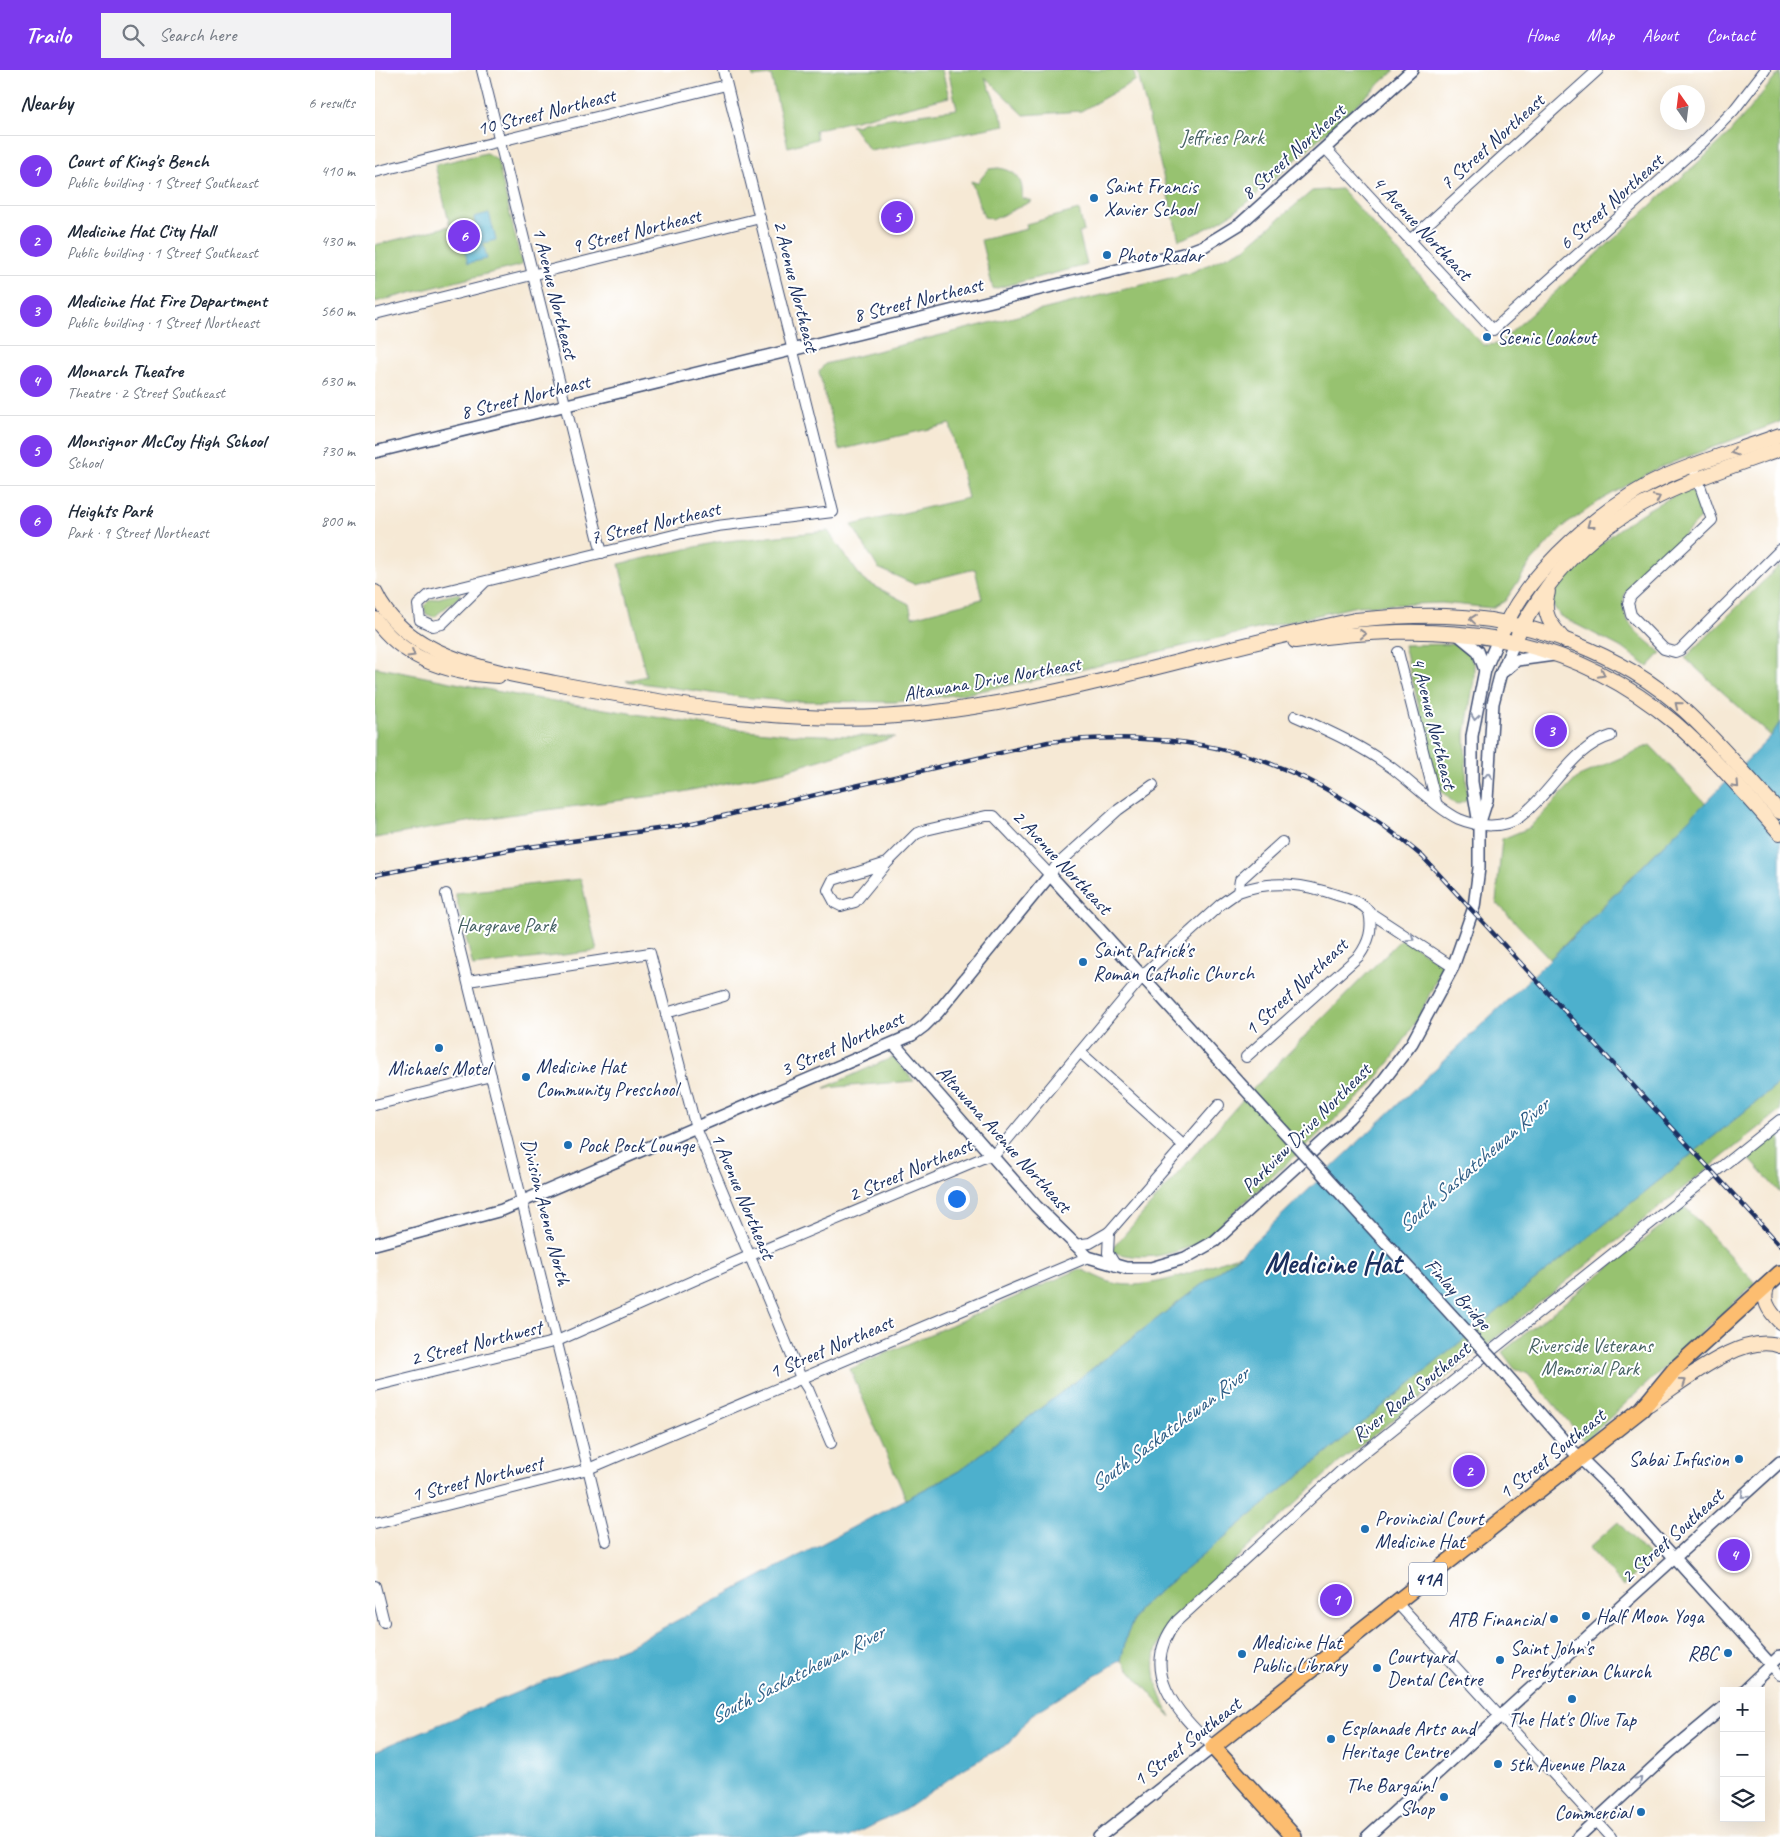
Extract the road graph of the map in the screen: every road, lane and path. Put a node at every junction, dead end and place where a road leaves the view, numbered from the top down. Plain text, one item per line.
1 (482, 70) edge
2 (723, 70) edge
3 (1412, 70) edge
4 (1598, 70) edge
5 (1765, 70) edge
6 (726, 85) junction
7 (500, 141) junction
8 (1325, 149) junction
9 (375, 172) edge
10 (759, 218) junction
11 (1410, 240) junction
12 (533, 274) junction
13 (375, 314) edge
14 (1493, 330) joint
15 (793, 350) junction
16 (566, 407) junction
17 (1780, 435) edge
18 (1780, 449) edge
19 (375, 452) edge
20 (1695, 472) junction
21 (833, 512) joint
22 (1780, 550) edge
23 (602, 553) junction
24 (486, 581) junction
25 (1551, 581) junction
26 (375, 592) edge
27 (380, 618) edge
28 (1506, 623) junction
29 (1521, 626) junction
30 (1454, 632) junction
31 (1499, 637) junction
32 (1515, 641) junction
33 (1565, 642) junction
34 (1230, 650) junction
35 (1398, 652) dead end
36 (1558, 654) junction
37 (1485, 670) junction
38 (1500, 676) junction
39 (1295, 716) dead end
40 (1611, 736) dead end
41 (1708, 744) junction
42 (1153, 785) dead end
43 (1436, 802) junction
44 (1780, 812) edge
45 (1479, 824) junction
46 (1780, 832) edge
47 (1282, 842) dead end
48 (887, 863) junction
49 (1050, 875) junction
50 (1238, 892) junction
51 (446, 894) dead end
52 (1369, 912) junction
53 (1453, 967) junction
54 (1142, 977) junction
55 (468, 981) junction
56 (724, 996) dead end
57 (666, 1013) junction
58 (894, 1044) junction
59 (1080, 1052) junction
60 (1246, 1057) dead end
61 (491, 1076) junction
62 (1244, 1088) joint
63 (375, 1105) edge
64 (1219, 1105) dead end
65 (1780, 1120) edge
66 (696, 1128) junction
67 (1183, 1145) junction
68 (991, 1155) junction
69 (522, 1202) junction
70 (1109, 1232) junction
71 (375, 1244) edge
72 (1075, 1245) junction
73 (749, 1256) junction
74 (1088, 1257) junction
75 (1116, 1266) junction
76 (1775, 1278) edge
77 (1780, 1322) edge
78 (557, 1341) junction
79 (1780, 1346) edge
80 (801, 1378) junction
81 (375, 1386) edge
82 (1642, 1409) junction
83 (831, 1443) dead end
84 (1582, 1458) junction
85 (1780, 1462) edge
86 (588, 1469) junction
87 (375, 1523) edge
88 (606, 1541) dead end
89 (1675, 1558) junction
90 (375, 1586) edge
91 (1397, 1603) junction
92 (384, 1622) dead end
93 (1780, 1656) edge
94 (1771, 1664) junction
95 (1780, 1675) edge
96 (1747, 1687) edge
97 (1720, 1711) edge
98 (1499, 1715) junction
99 (1213, 1747) junction
100 (1596, 1820) junction
101 (1099, 1837) edge
102 (1295, 1837) edge
103 (1367, 1837) edge
104 (1578, 1837) edge
105 (1611, 1837) edge

1 - 7 street, 1 Avenue Northeast
2 - 6 street, 2 Avenue Northeast
3 - 8 street, 8 Street Northeast
4 - 11 street, 7 Street Northeast
5 - 14 street, 6 Street Northeast
6 - 7 street, 10 Street Northeast
6 - 10 street, 2 Avenue Northeast
7 - 9 street, 10 Street Northeast
7 - 12 street, 1 Avenue Northeast
8 - 11 street, 4 Avenue Northeast
8 - 15 street, 8 Street Northeast
10 - 12 street, 9 Street Northeast
10 - 15 street, 2 Avenue Northeast
11 - 14 street, 4 Avenue Northeast
12 - 13 street, 9 Street Northeast
12 - 16 street, 1 Avenue Northeast
15 - 16 street, 8 Street Northeast
15 - 21 street, 2 Avenue Northeast
16 - 19 street, 8 Street Northeast
16 - 23 street, 1 Avenue Northeast
17 -> 20 main road, Parkview Drive Northeast
18 - 20 main road, Parkview Drive Northeast
20 - 22 street
25 -> 20 main road, Parkview Drive Northeast
20 -> 28 main road, Parkview Drive Northeast
21 - 23 street, 7 Street Northeast
23 - 24 street, 7 Street Northeast
24 - 24 street, 7 Street Northeast
25 - 29 main road, Parkview Drive Northeast
25 - 33 main road
26 - 27 main road
27 - 34 main road, Altawana Drive Northeast
28 - 29 main road, Altawana Drive Northeast
28 - 31 main road, Parkview Drive Northeast
28 -> 34 main road, Altawana Drive Northeast
29 - 32 main road, Parkview Drive Northeast
29 - 33 main road, Altawana Drive Northeast
30 - 31 main road, Altawana Drive Northeast
34 -> 30 main road, Altawana Drive Northeast
30 - 37 street
31 - 32 main road, Altawana Drive Northeast
31 - 37 street, Parkview Drive Northeast
32 - 36 main road, Altawana Drive Northeast
32 - 38 street, Parkview Drive Northeast
41 -> 33 main road, Altawana Drive Northeast
35 - 43 street, 4 Avenue Northeast
36 - 38 street
36 -> 41 main road, Altawana Drive Northeast
37 -> 45 street, Parkview Drive Northeast
45 -> 38 street, Parkview Drive Northeast
39 - 43 street, 4 Avenue Northeast
40 - 45 street
41 - 44 main road, Altawana Drive Northeast
41 -> 46 main road, Altawana Drive Northeast
42 - 49 street, 3 Street Northeast
43 - 45 street, 4 Avenue Northeast
45 - 53 street, Parkview Drive Northeast
47 - 50 street, 2 Street Northeast
48 - 48 street
48 - 49 street, 2 Avenue Northeast
49 - 54 street, 2 Avenue Northeast
49 - 58 street, 3 Street Northeast
50 - 52 street
50 - 54 street, 2 Street Northeast
51 - 55 street, Division Avenue North
52 -> 53 street
52 - 60 street, 1 Street Northeast
53 - 75 street, Parkview Drive Northeast
54 - 59 street, 2 Street Northeast
54 - 62 street, 2 Avenue Northeast
55 - 57 street, 1 Avenue Northeast
55 - 61 street, Division Avenue North
56 - 57 street
57 - 66 street, 1 Avenue Northeast
58 - 66 street, 3 Street Northeast
58 - 68 street, Altawana Avenue Northeast
59 - 67 street
59 - 68 street, 2 Street Northeast
61 - 63 street
61 - 69 street, Division Avenue North
62 - 84 street, Finlay Bridge, bridge
64 - 67 street
65 - 99 street, River Road Southeast
66 - 69 street, 3 Street Northeast
66 - 73 street, 1 Avenue Northeast
67 - 70 street
68 - 72 street, Altawana Avenue Northeast
68 - 73 street, 2 Street Northeast
69 - 71 street, 3 Street Northeast
69 - 78 street, Division Avenue North
70 - 72 street
70 - 75 street
72 - 74 street, Altawana Avenue Northeast
73 - 78 street, 2 Street Northeast
73 - 80 street, 1 Avenue Northeast
74 - 75 street, Parkview Drive Northeast
74 - 80 street, 1 Street Northeast
76 - 77 main road
76 - 82 main road, 1 Street Southeast / 41A
78 - 81 street, 2 Street Northwest
78 - 86 street, Division Avenue North
82 -> 79 main road
80 - 83 street, 1 Avenue Northeast
80 - 86 street, 1 Street Northeast
82 - 84 main road, 1 Street Southeast / 41A
84 - 89 street, Finlay Bridge
84 - 91 main road, 1 Street Southeast / 41A
85 -> 89 street, 2 Street Southeast
86 - 87 street, 1 Street Northwest
86 - 88 street, Division Avenue North
89 - 94 street, Finlay Bridge
89 - 98 street, 2 Street Southeast
90 - 92 street
91 - 98 street
91 - 99 main road, 1 Street Southeast / 41A
93 - 94 street
94 - 95 street
94 - 96 street
100 -> 97 street
98 - 100 street
98 - 103 street, 2 Street Southeast
99 - 101 street, 1 Street Southeast
99 - 102 main road
100 - 104 street
100 - 105 street

